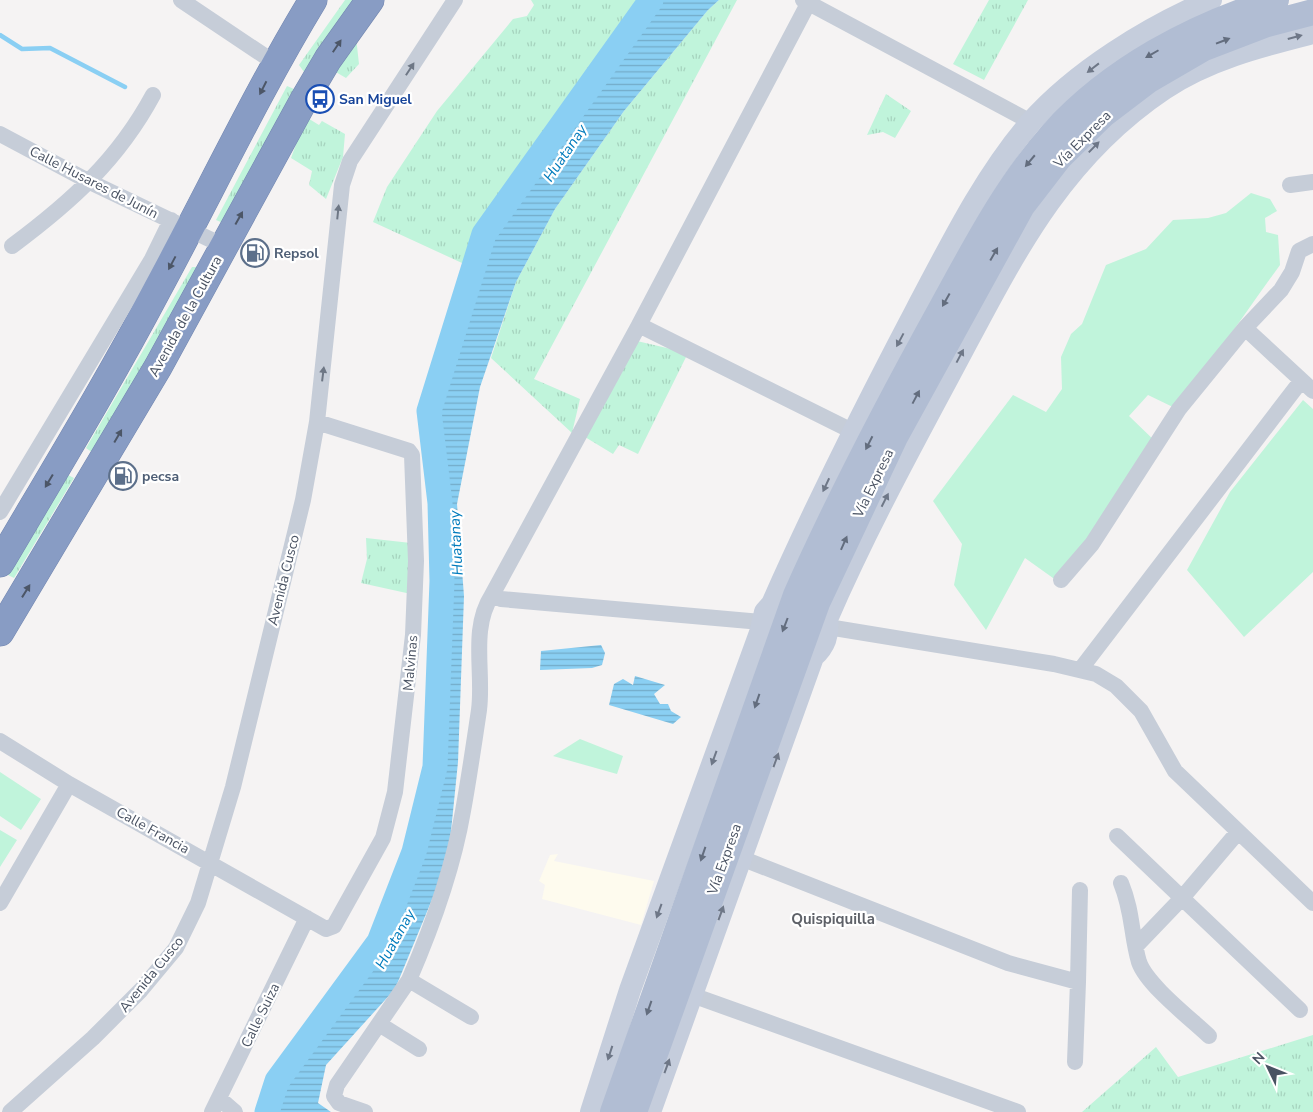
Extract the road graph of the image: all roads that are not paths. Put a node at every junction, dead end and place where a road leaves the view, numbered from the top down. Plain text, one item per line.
1 (181, 0) edge
2 (313, 0) edge
3 (370, 0) edge
4 (455, 0) edge
5 (1211, 0) edge
6 (1276, 0) edge
7 (807, 1) edge
8 (1313, 12) edge
9 (1313, 32) edge
10 (275, 63) junction
11 (315, 82) junction
12 (153, 95) dead end
13 (1031, 122) junction
14 (0, 134) edge
15 (90, 182) junction
16 (1313, 182) edge
17 (1290, 185) dead end
18 (180, 225) junction
19 (1313, 244) edge
20 (12, 246) dead end
21 (224, 246) junction
22 (639, 325) junction
23 (1245, 328) junction
24 (1307, 386) edge
25 (317, 422) junction
26 (852, 431) junction
27 (65, 453) junction
28 (96, 473) junction
29 (0, 512) edge
30 (0, 563) edge
31 (1061, 580) dead end
32 (492, 595) junction
33 (817, 611) junction
34 (764, 619) junction
35 (0, 632) edge
36 (793, 658) junction
37 (1080, 670) junction
38 (0, 741) edge
39 (69, 784) junction
40 (1238, 832) junction
41 (1117, 836) dead end
42 (741, 858) junction
43 (211, 863) junction
44 (1121, 883) dead end
45 (1080, 890) dead end
46 (1182, 898) junction
47 (0, 903) edge
48 (1313, 903) edge
49 (307, 918) junction
50 (1136, 946) junction
51 (409, 980) junction
52 (1078, 982) junction
53 (692, 995) junction
54 (1300, 1010) dead end
55 (472, 1017) dead end
56 (379, 1024) junction
57 (1209, 1036) dead end
58 (419, 1048) dead end
59 (1074, 1062) dead end
60 (216, 1106) edge
61 (985, 1107) edge
62 (10, 1112) edge
63 (235, 1112) edge
64 (365, 1112) edge
65 (591, 1112) edge
66 (613, 1112) edge
67 (634, 1112) edge
68 (650, 1112) edge
69 (1018, 1112) edge

1 - 10 street
2 - 10 highway
11 -> 3 highway, Avenida de la Cultura
25 -> 4 street, Avenida Cusco
5 -> 13 main road
6 -> 33 main road, Vía Expresa
7 - 13 street
7 - 22 street
33 -> 8 main road, Vía Expresa
33 -> 9 main road, Vía Expresa
10 - 11 highway
10 -> 18 highway
21 -> 11 highway, Avenida de la Cultura
12 - 15 street
13 -> 26 main road
14 - 15 street, Calle Husares de Junín
15 - 18 street, Calle Husares de Junín
15 - 20 street
16 - 17 street
18 - 21 street, Calle Husares de Junín
18 -> 27 highway
18 - 29 street
19 - 23 street
28 -> 21 highway, Avenida de la Cultura
22 - 26 street
22 - 32 street
23 - 24 street
23 - 31 street
24 - 37 street
25 - 43 street, Avenida Cusco
25 - 49 street, Malvinas
26 -> 34 main road
27 - 28 highway
27 -> 30 highway
35 -> 28 highway, Avenida de la Cultura
32 - 34 street
32 - 51 street
33 - 34 main road
33 - 36 main road, Vía Expresa
33 - 37 street
34 - 36 main road
34 -> 65 main road
42 -> 36 main road, Vía Expresa
36 -> 66 main road, Vía Expresa
36 - 67 main road, Vía Expresa
37 - 40 street
38 - 39 street, Calle Francia
39 - 43 street, Calle Francia
39 - 47 street
40 - 46 street
40 - 48 street
41 - 46 street
42 - 52 street
53 -> 42 main road, Vía Expresa
43 - 49 street, Calle Francia
43 - 62 street, Avenida Cusco
44 - 50 street
45 - 52 street
46 - 50 street
46 - 54 street
49 - 60 street, Calle Suiza
50 - 57 street
51 - 55 street
51 - 56 street
52 - 59 street
53 - 61 street
68 -> 53 main road, Vía Expresa
56 - 58 street
56 - 64 street
60 - 63 street
61 - 69 street

